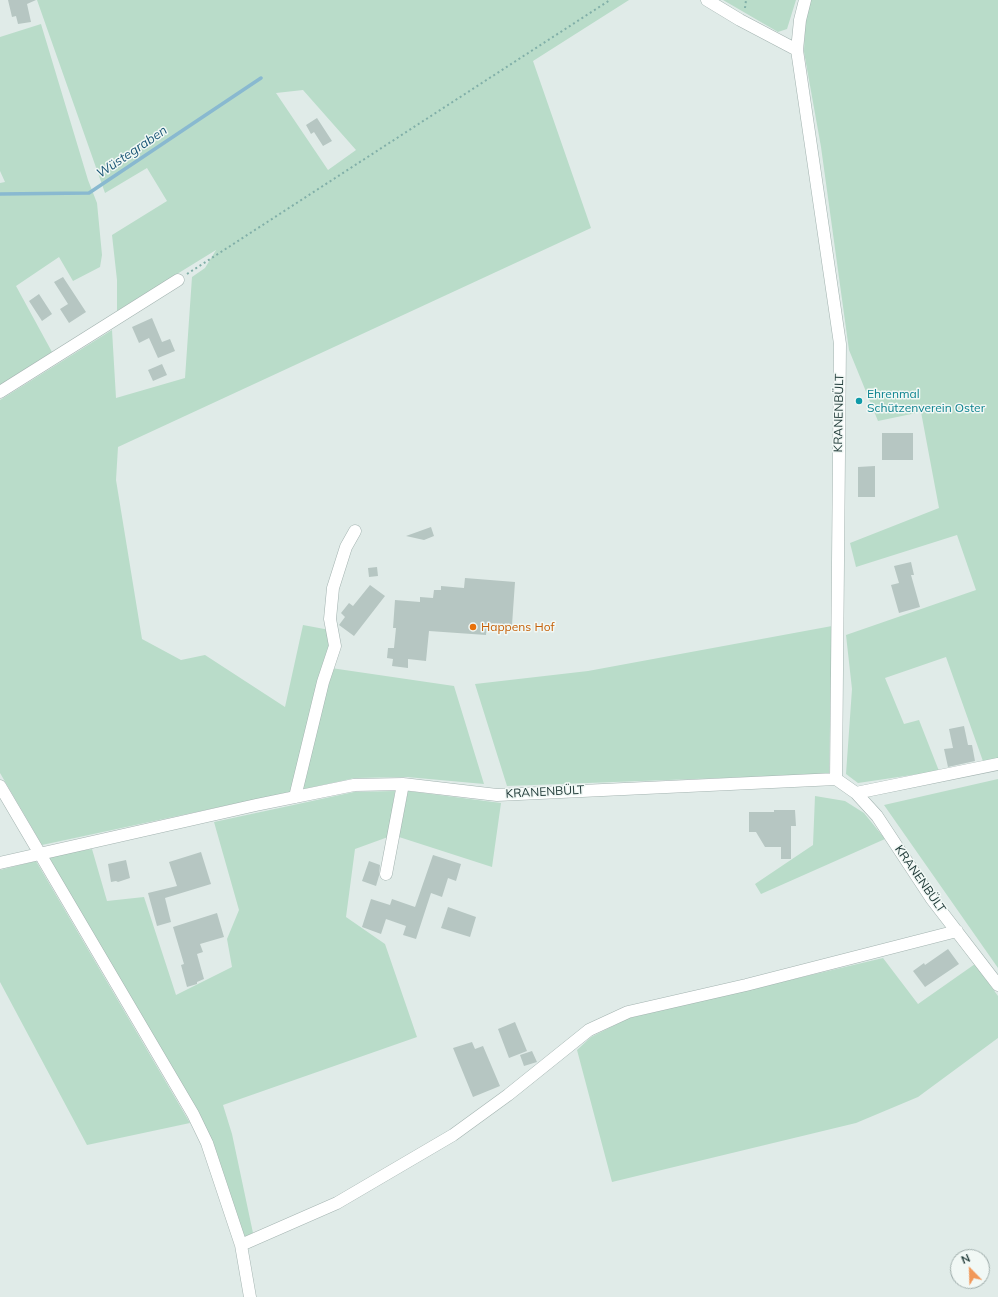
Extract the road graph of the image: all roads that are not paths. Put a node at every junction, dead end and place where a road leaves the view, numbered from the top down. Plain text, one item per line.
1 (707, 0) edge
2 (805, 0) edge
3 (797, 50) junction
4 (178, 280) road end
5 (0, 392) edge
6 (355, 531) dead end
7 (998, 764) edge
8 (836, 779) junction
9 (403, 784) junction
10 (0, 786) edge
11 (856, 793) junction
12 (296, 797) junction
13 (39, 853) junction
14 (0, 863) edge
15 (386, 874) dead end
16 (957, 931) junction
17 (998, 985) edge
18 (241, 1245) junction
19 (250, 1297) edge

1 - 3 street
2 - 3 street, KRANENBÜLT
3 - 8 street, KRANENBÜLT
4 - 5 street
6 - 12 street
7 - 11 street
8 - 9 street, KRANENBÜLT
8 - 11 street, KRANENBÜLT
9 - 12 street, KRANENBÜLT
9 - 15 street
10 - 13 street
11 - 16 street, KRANENBÜLT
12 - 13 street, KRANENBÜLT
13 - 14 street, KRANENBÜLT
13 - 18 street
16 - 17 street, KRANENBÜLT
16 - 18 street
18 - 19 street

